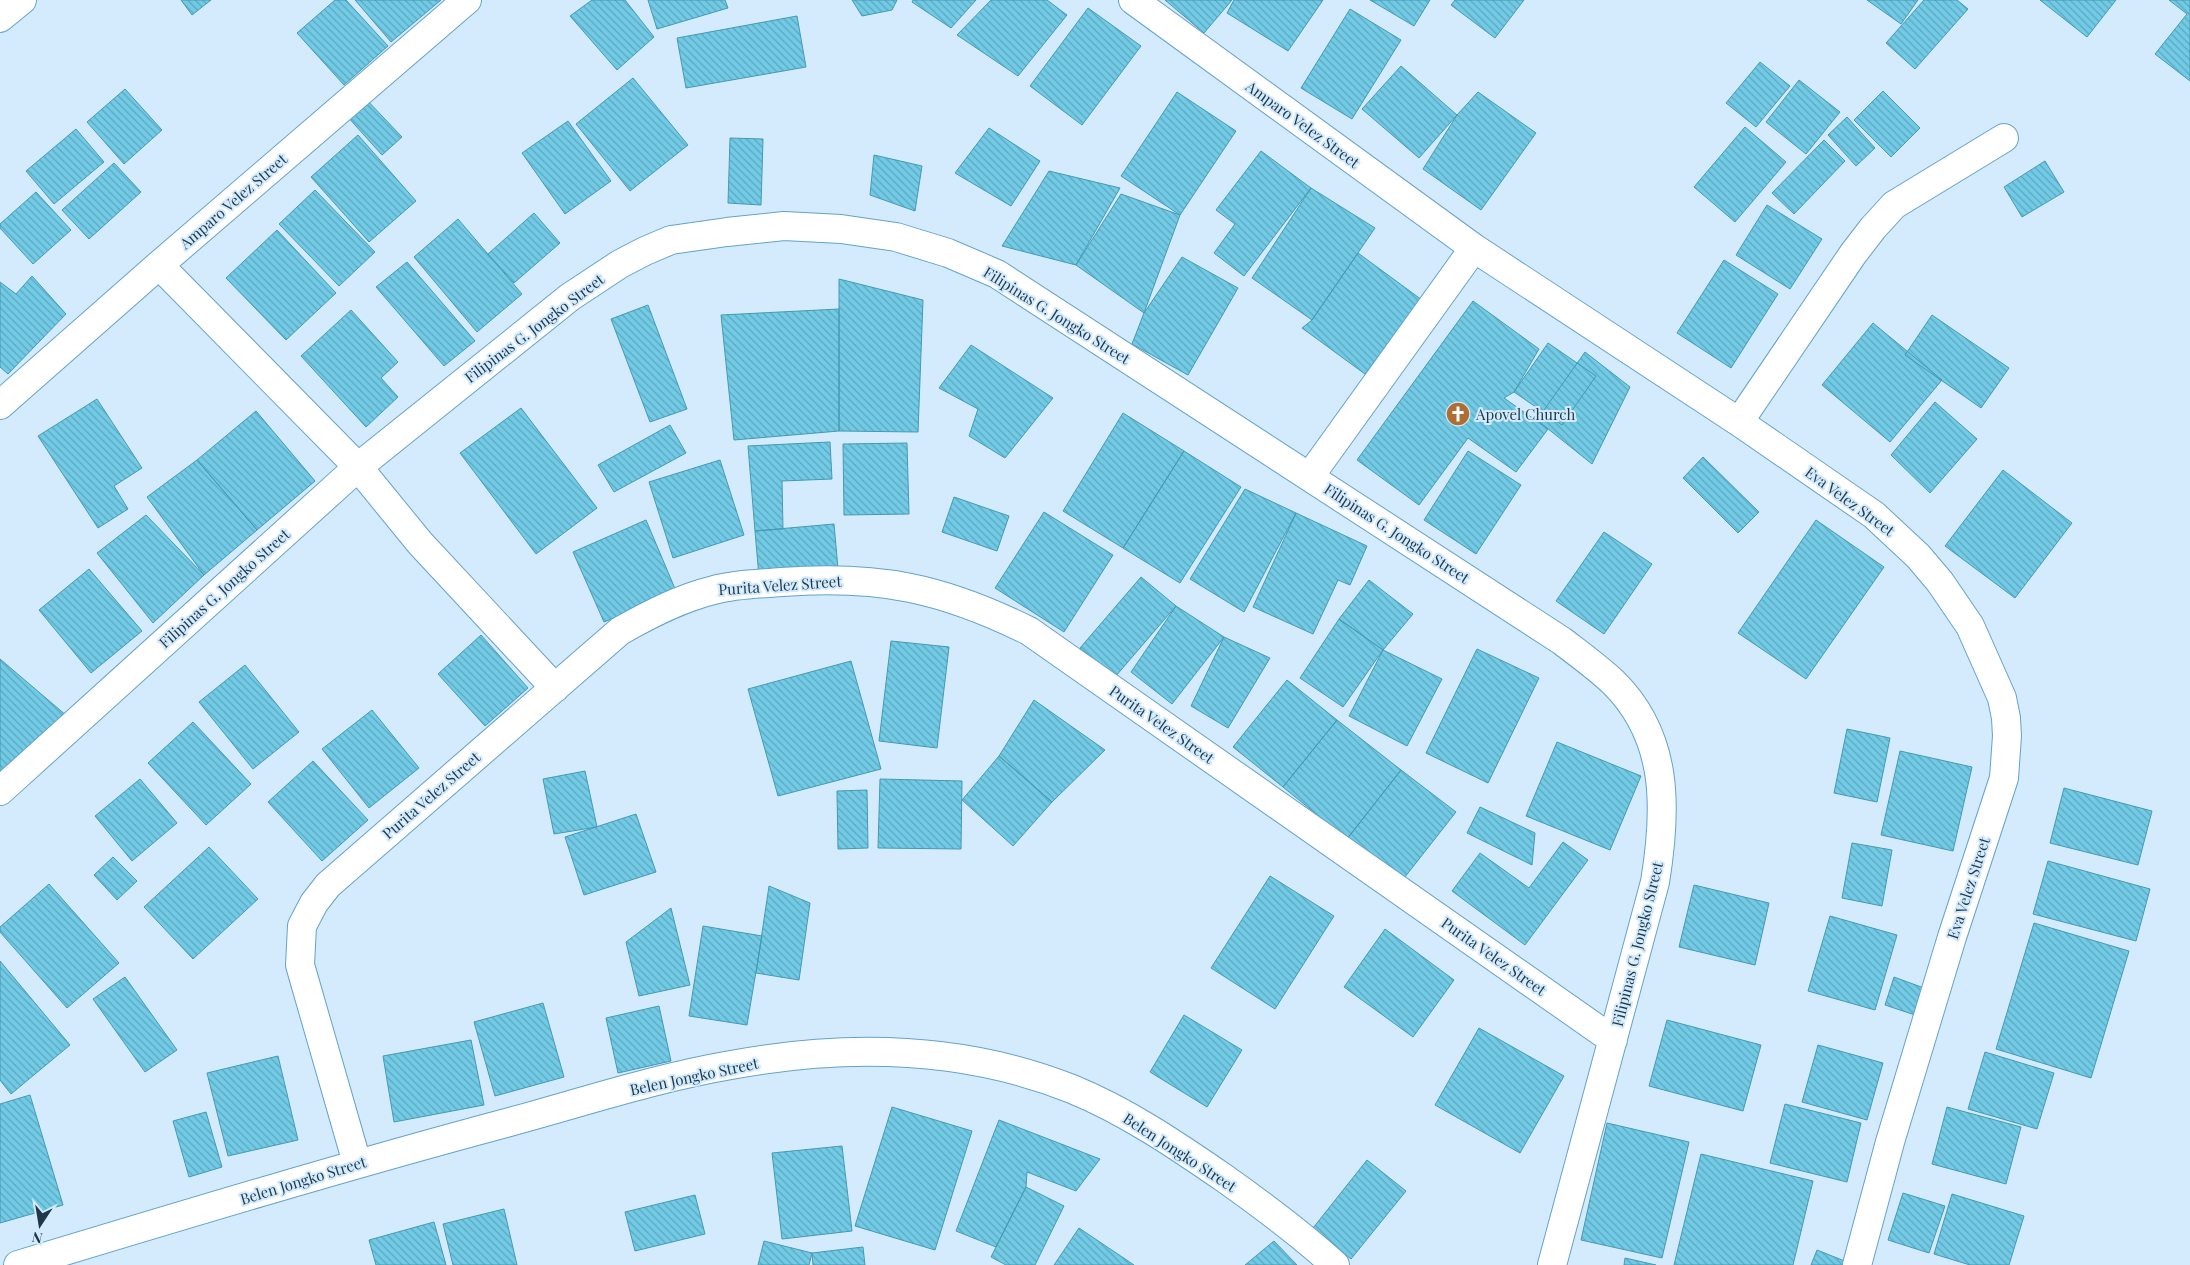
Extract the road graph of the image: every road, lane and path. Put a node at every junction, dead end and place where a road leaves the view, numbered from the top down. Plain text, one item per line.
1 (22, 0) edge
2 (467, 0) edge
3 (1133, 0) edge
4 (0, 18) edge
5 (2004, 138) dead end
6 (1474, 248) junction
7 (158, 265) junction
8 (0, 405) edge
9 (1738, 422) junction
10 (358, 467) junction
11 (1310, 476) junction
12 (555, 688) junction
13 (0, 792) edge
14 (1613, 1040) junction
15 (357, 1163) junction
16 (18, 1265) edge
17 (1335, 1265) edge
18 (1552, 1265) edge
19 (1857, 1265) edge

1 - 4 street
2 - 7 street, Amparo Velez Street
3 - 6 street, Amparo Velez Street
5 - 9 street
6 - 9 street, Eva Velez Street
6 - 11 street
7 - 8 street, Amparo Velez Street
7 - 10 street
9 - 19 street, Eva Velez Street
10 - 11 street, Filipinas G. Jongko Street
10 - 12 street
10 - 13 street, Filipinas G. Jongko Street
11 - 14 street, Filipinas G. Jongko Street
12 - 14 street, Purita Velez Street
12 - 15 street, Purita Velez Street
14 - 18 street, Filipinas G. Jongko Street
15 - 16 street, Belen Jongko Street
15 - 17 street, Belen Jongko Street

